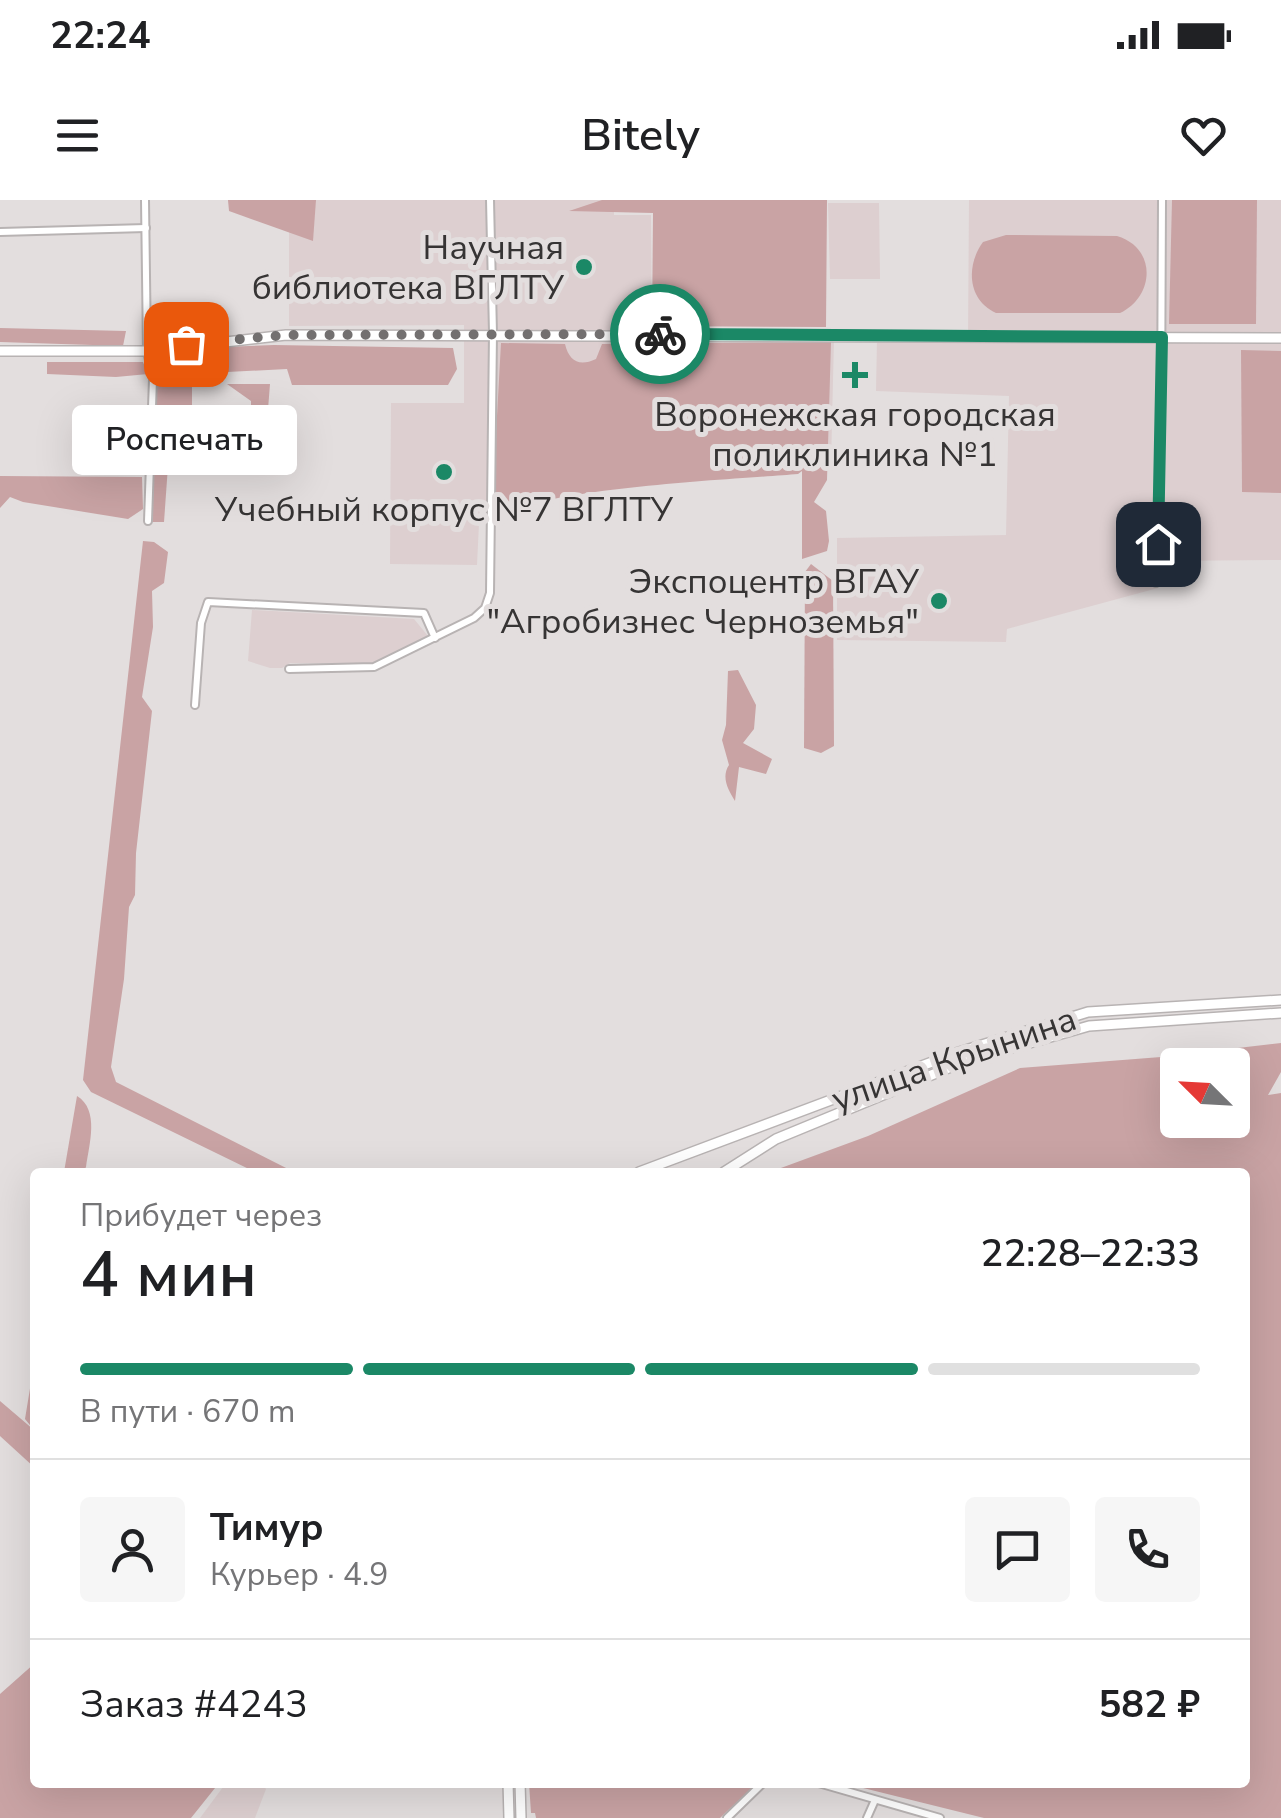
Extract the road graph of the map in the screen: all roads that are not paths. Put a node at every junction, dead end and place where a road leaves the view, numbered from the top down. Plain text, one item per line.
1 (146, 200) edge
2 (490, 200) edge
3 (1162, 200) edge
4 (146, 228) junction
5 (0, 232) edge
6 (493, 333) junction
7 (1162, 337) junction
8 (1281, 338) edge
9 (0, 351) edge
10 (147, 351) junction
11 (148, 522) dead end
12 (1156, 583) dead end
13 (435, 638) junction
14 (289, 669) dead end
15 (195, 704) dead end
16 (1281, 1000) edge
17 (1281, 1014) edge
18 (652, 1167) joint
19 (656, 1168) edge
20 (730, 1168) edge
21 (508, 1788) edge
22 (520, 1788) edge
23 (758, 1788) edge
24 (835, 1788) edge
25 (876, 1800) junction
26 (509, 1818) edge
27 (520, 1818) edge
28 (727, 1818) edge
29 (868, 1818) edge
30 (940, 1818) edge

1 - 4 street
2 - 6 street
3 - 7 street
4 - 5 street
4 - 10 street
6 - 7 main road
6 - 10 main road
6 - 13 street
7 - 8 main road
7 - 12 street
9 - 10 main road
10 - 11 street
13 - 14 street
13 - 15 street
16 - 18 main road, улица Крынина
17 - 20 main road, улица Крынина
18 - 19 main road
21 - 26 main road
22 - 27 main road
23 - 28 street
24 - 25 street
25 - 29 street
25 - 30 street

